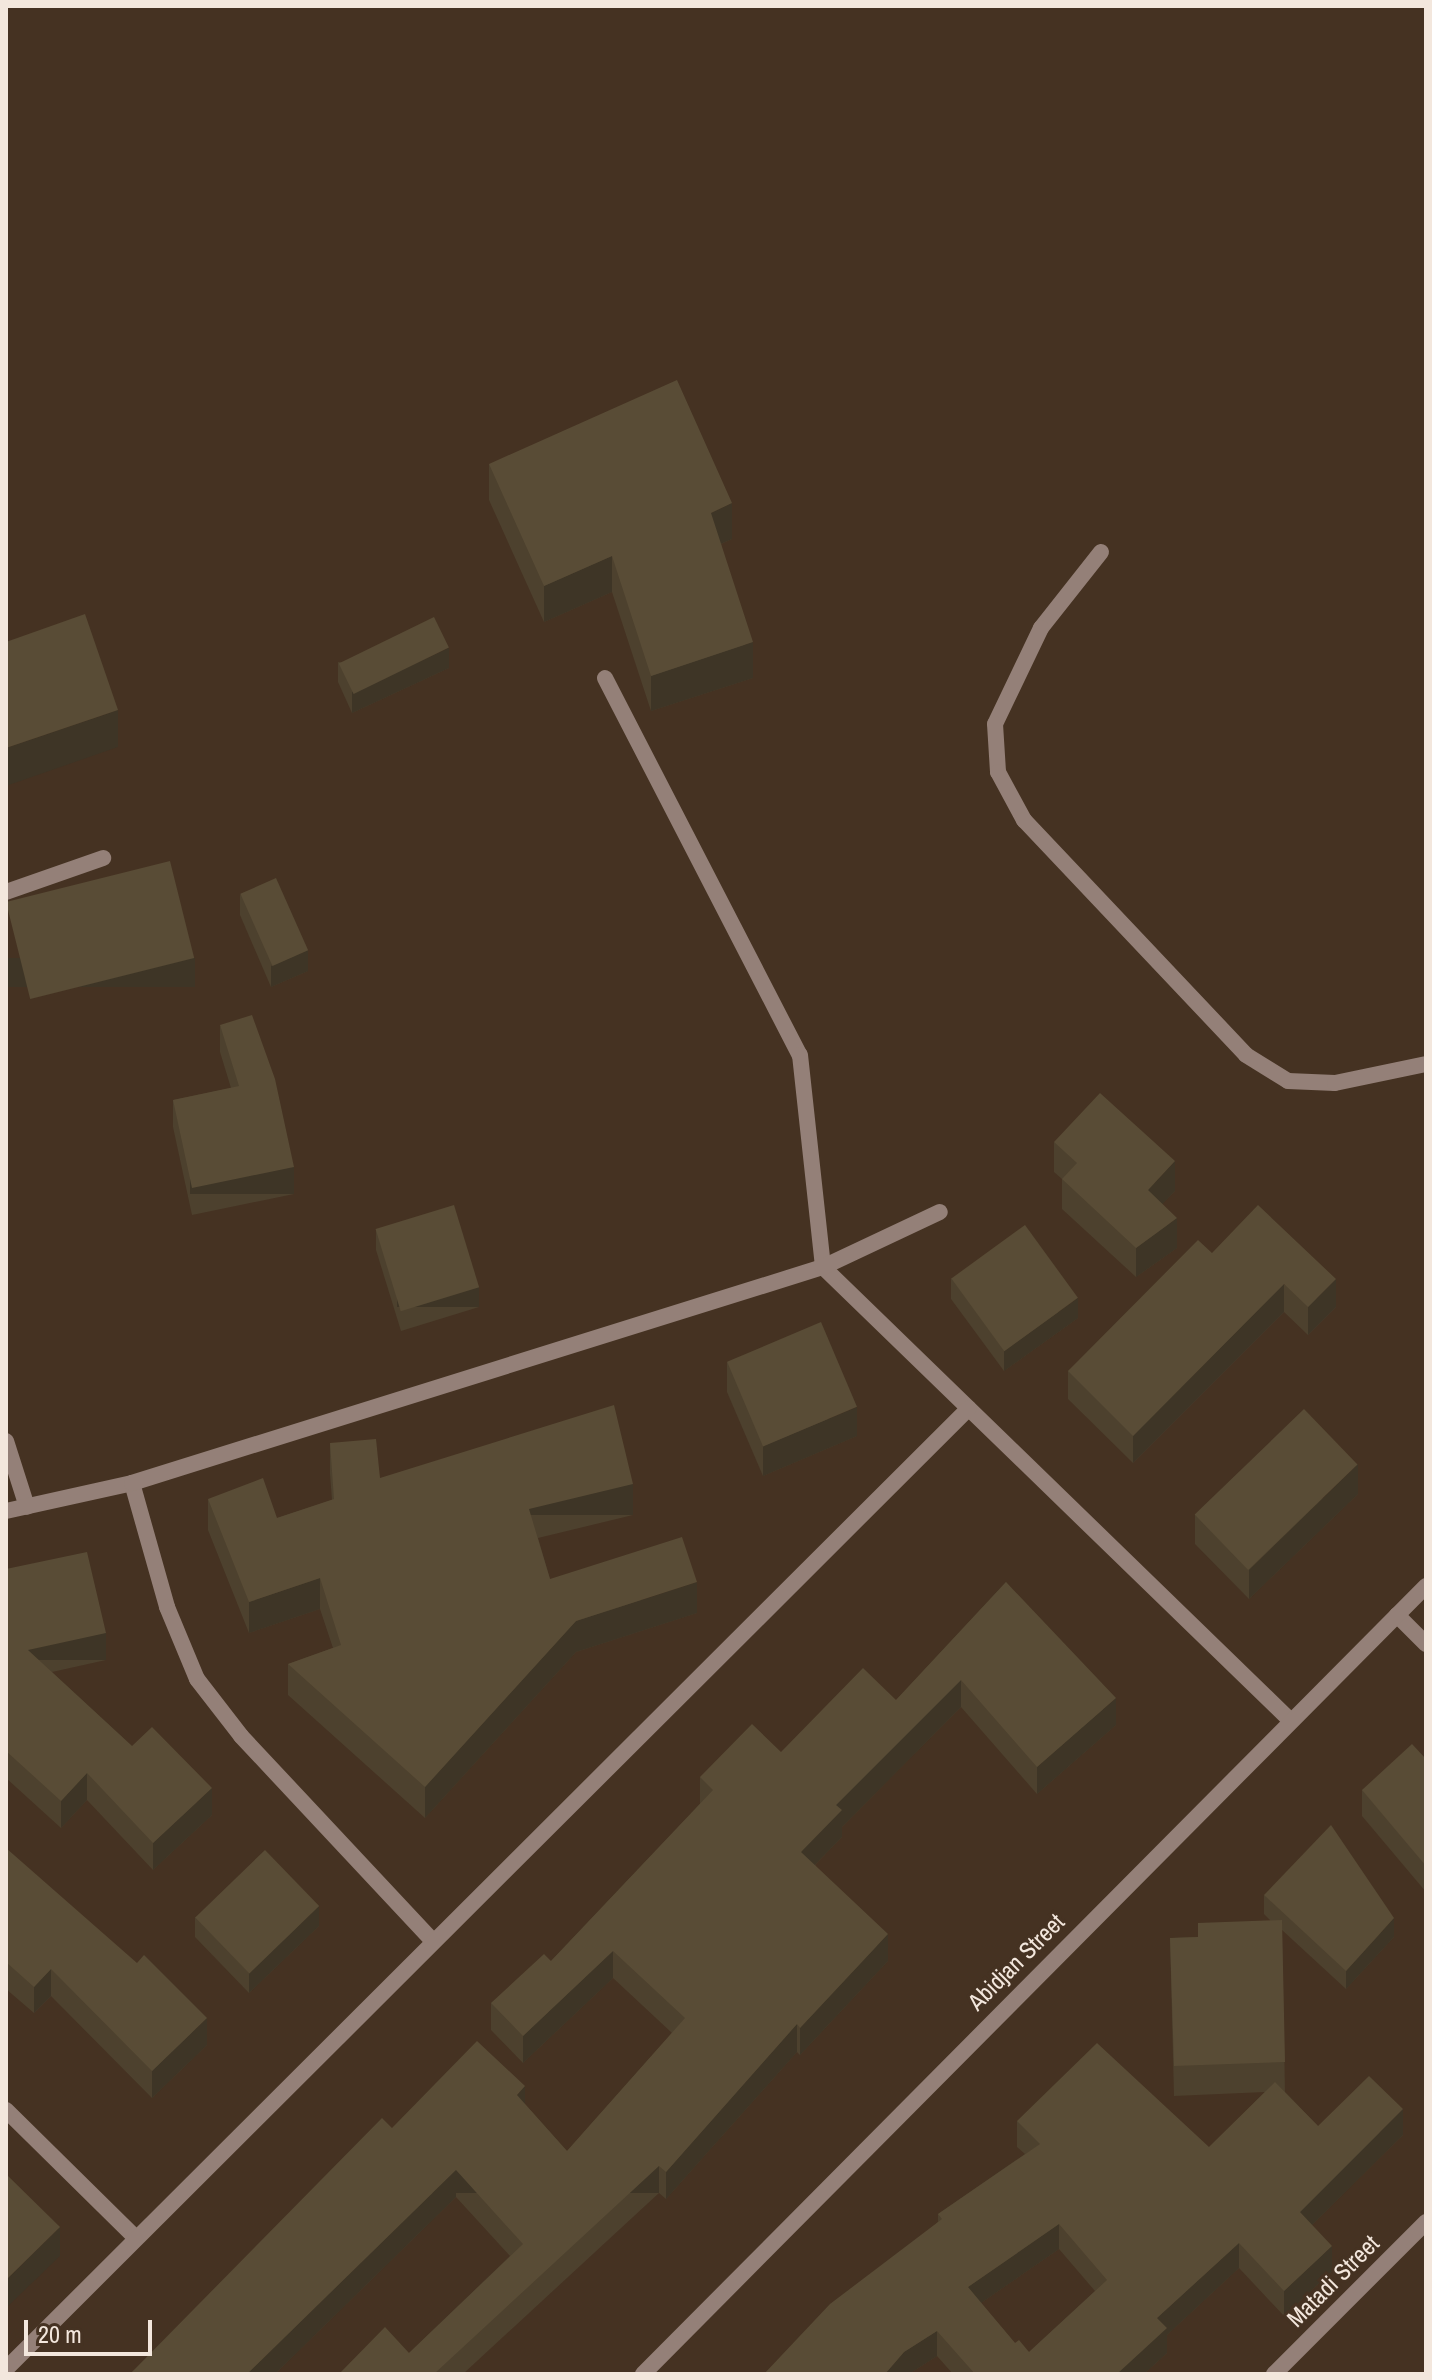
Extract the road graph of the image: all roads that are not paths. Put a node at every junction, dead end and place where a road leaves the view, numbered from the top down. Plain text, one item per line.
1 (1101, 552) dead end
2 (605, 678) dead end
3 (103, 858) dead end
4 (6, 892) edge
5 (1426, 1064) edge
6 (940, 1212) dead end
7 (823, 1267) junction
8 (969, 1408) junction
9 (6, 1441) edge
10 (132, 1483) junction
11 (27, 1507) junction
12 (6, 1511) edge
13 (1426, 1586) edge
14 (1397, 1615) junction
15 (1426, 1644) edge
16 (1289, 1719) junction
17 (432, 1940) junction
18 (6, 2110) edge
19 (1426, 2222) edge
20 (136, 2238) junction
21 (6, 2369) edge
22 (643, 2374) edge
23 (1274, 2374) edge

1 - 5 street
2 - 7 street
3 - 4 street
6 - 7 street
7 - 8 street
7 - 10 street
8 - 16 street
8 - 17 street
9 - 11 street
10 - 11 street
10 - 17 street
11 - 12 street
13 - 14 street, Abidjan Street
14 - 15 street
14 - 16 street, Abidjan Street
16 - 22 street, Abidjan Street
17 - 20 street
18 - 20 street
19 - 23 street, Matadi Street
20 - 21 street

